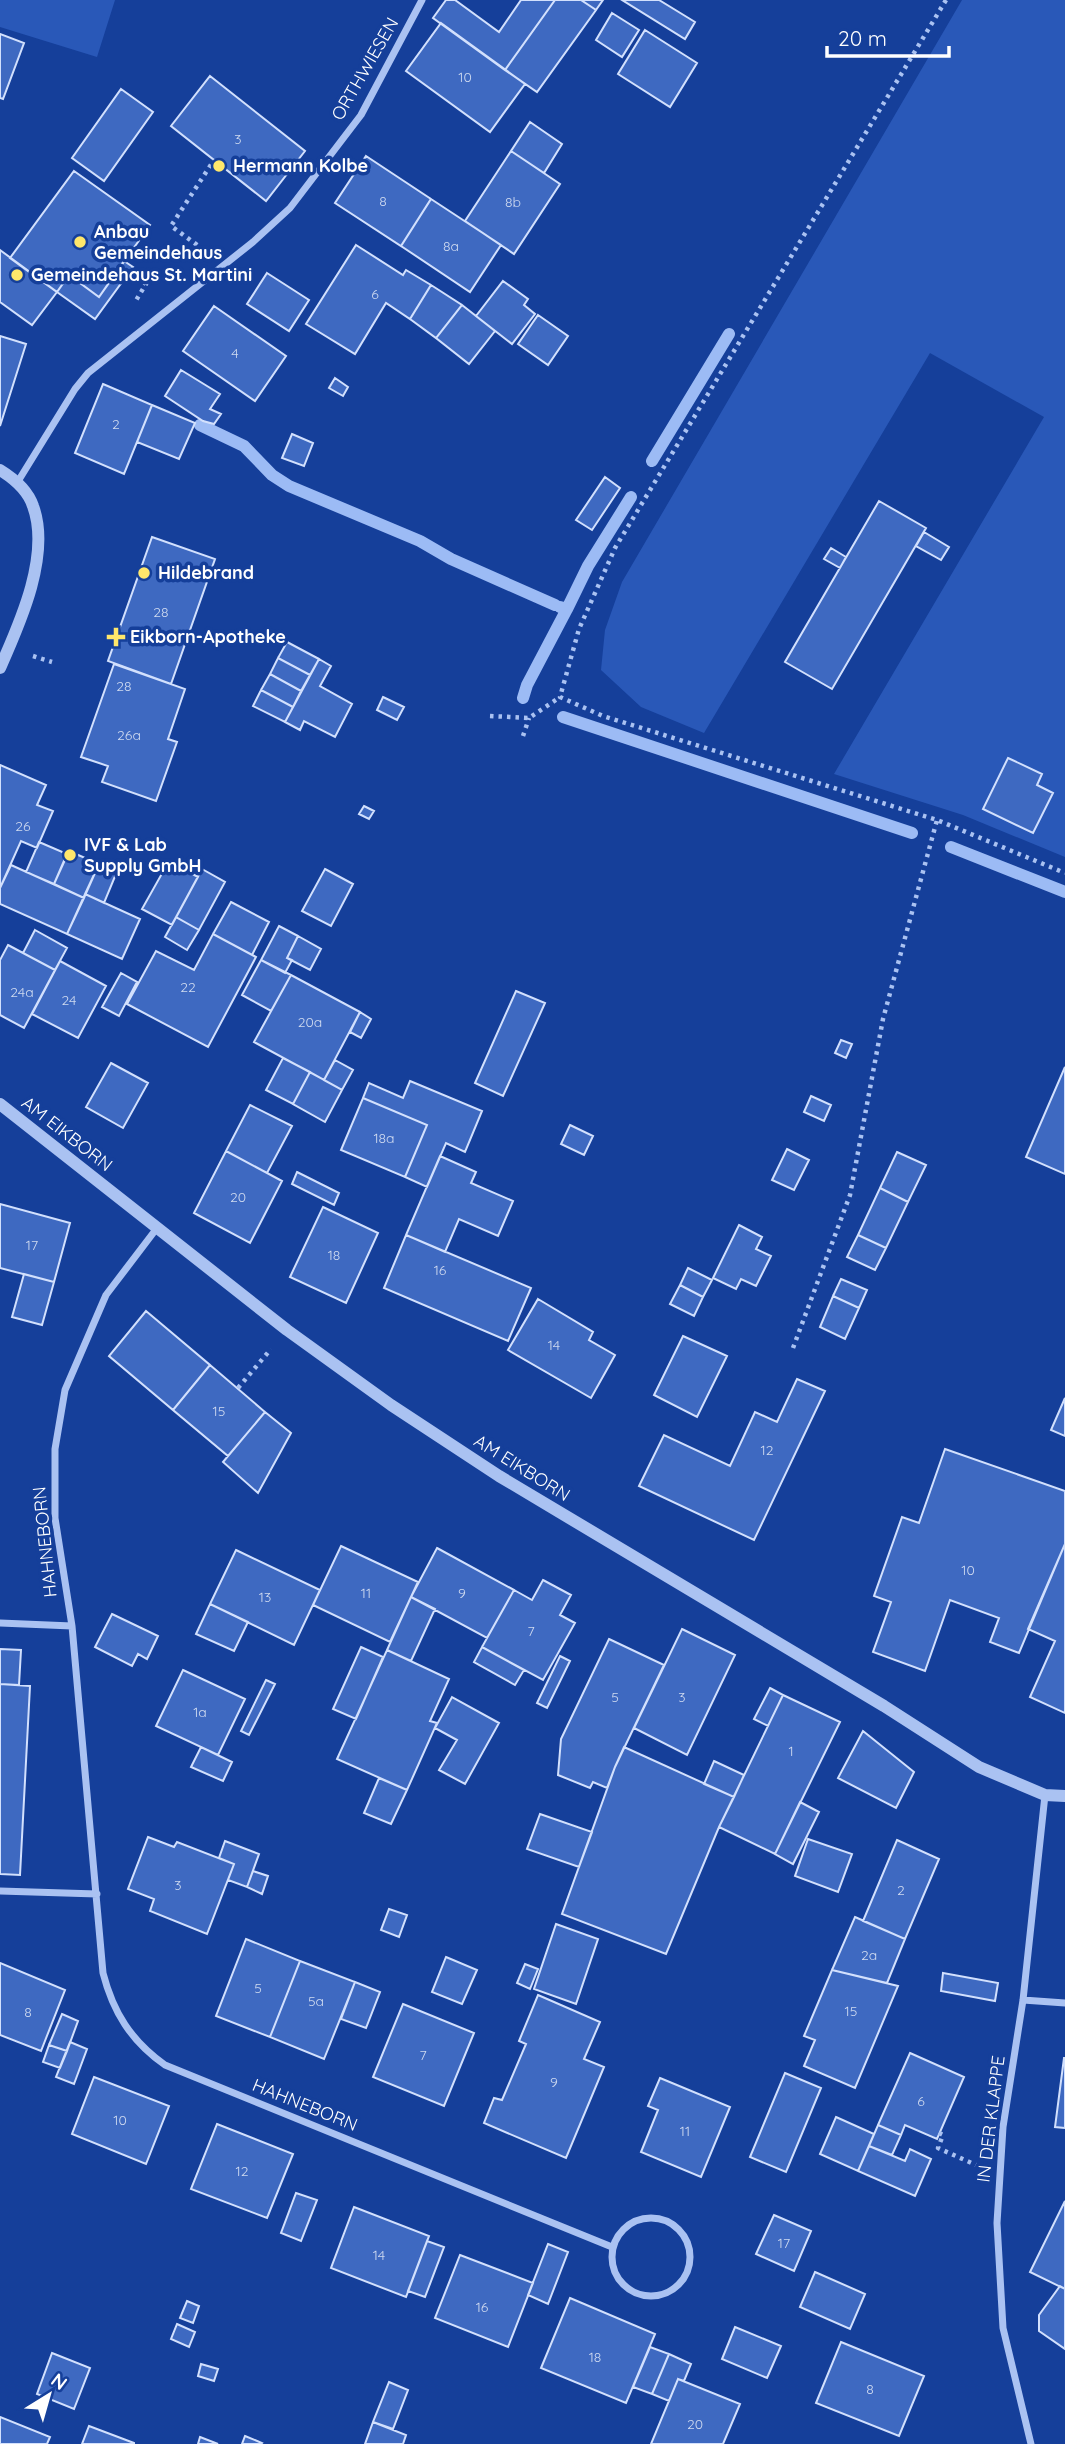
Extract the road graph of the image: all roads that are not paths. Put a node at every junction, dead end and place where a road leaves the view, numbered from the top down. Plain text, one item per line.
1 (422, 0) edge
2 (0, 470) edge
3 (17, 483) junction
4 (0, 668) edge
5 (0, 1104) edge
6 (158, 1228) junction
7 (0, 1623) edge
8 (72, 1626) junction
9 (1045, 1795) junction
10 (1065, 1796) edge
11 (0, 1891) edge
12 (97, 1894) junction
13 (1023, 2000) junction
14 (1065, 2003) edge
15 (612, 2247) junction
16 (1031, 2444) edge

1 - 3 street, ORTHWIESEN
2 - 3 street
3 - 4 street
5 - 6 street, AM EIKBORN
6 - 8 street, HAHNEBORN
6 - 9 street, AM EIKBORN
7 - 8 street
8 - 12 street, HAHNEBORN
9 - 10 street, AM EIKBORN
9 - 13 street, IN DER KLAPPE
11 - 12 street
12 - 15 street, HAHNEBORN
13 - 14 street
13 - 16 street, IN DER KLAPPE
15 - 15 street

